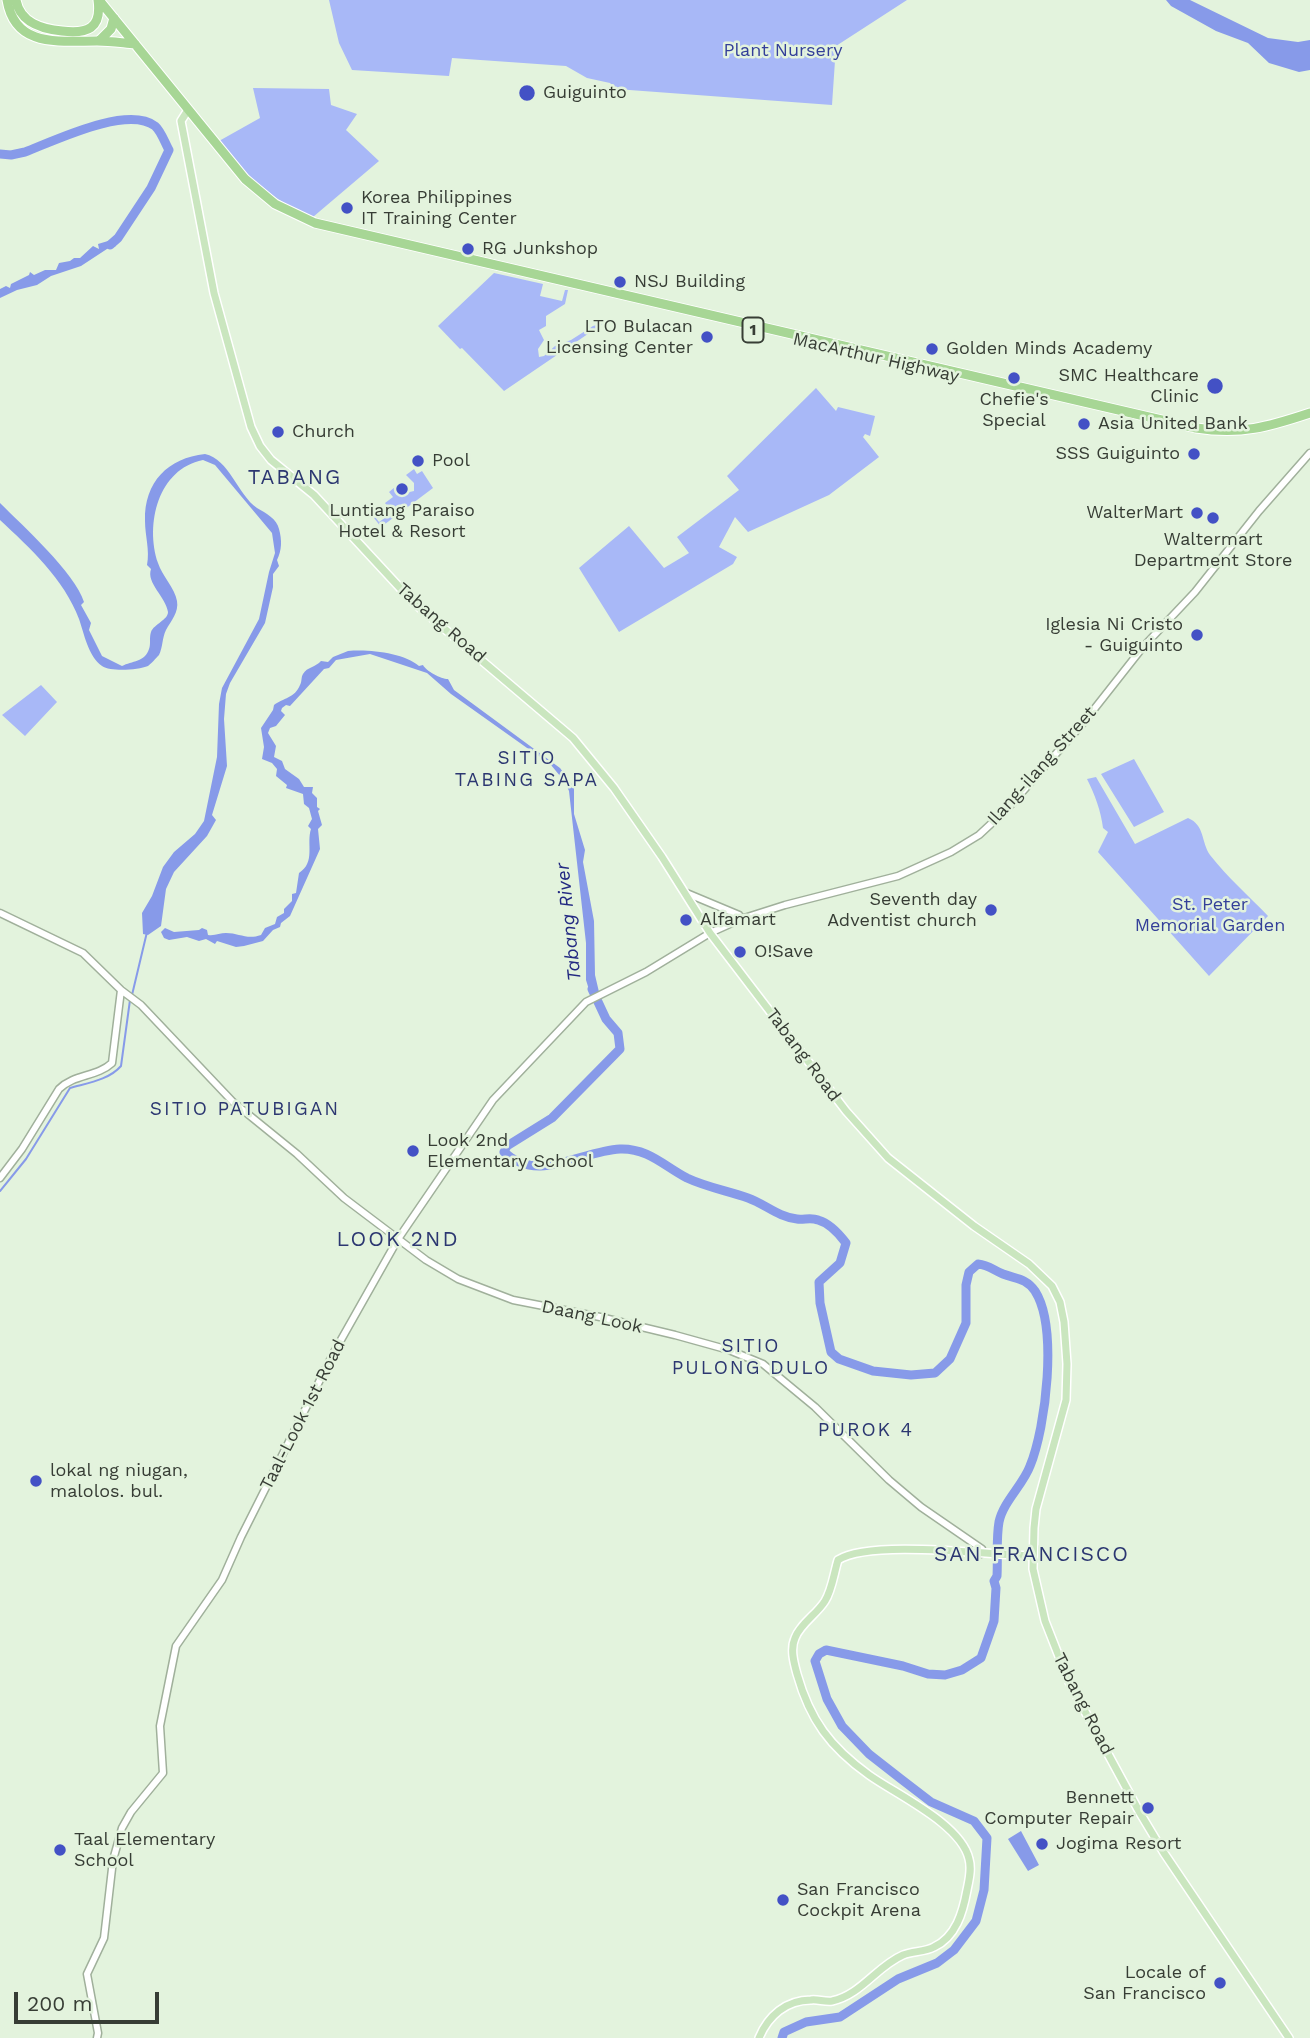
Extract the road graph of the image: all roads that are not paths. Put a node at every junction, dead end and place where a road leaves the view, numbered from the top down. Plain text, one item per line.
1 (7, 0) edge
2 (16, 0) edge
3 (98, 0) edge
4 (107, 4) edge
5 (114, 18) junction
6 (99, 41) junction
7 (135, 44) junction
8 (188, 110) junction
9 (1310, 416) edge
10 (1310, 453) edge
11 (683, 892) junction
12 (0, 913) edge
13 (741, 919) junction
14 (710, 933) junction
15 (122, 991) junction
16 (0, 1178) edge
17 (398, 1239) junction
18 (981, 1551) junction
19 (1033, 1556) junction
20 (97, 2038) edge
21 (758, 2038) edge
22 (1289, 2038) edge

1 - 6 highway
2 - 3 highway
3 - 4 highway, MacArthur Highway / 1
4 - 5 highway, MacArthur Highway / 1
5 - 6 highway
5 - 7 highway, MacArthur Highway / 1
6 - 7 highway
7 - 8 highway, MacArthur Highway / 1
8 - 9 highway, MacArthur Highway / 1
8 - 11 main road, Tabang Road
10 - 13 street, Ilang-ilang Street
11 - 13 street
11 - 14 main road, Tabang Road
12 - 15 street
13 - 14 street, Taal-Look 1st Road
14 - 17 street, Taal-Look 1st Road
14 - 19 main road, Tabang Road
15 - 16 street
15 - 17 street, Daang Look
17 - 18 street, Daang Look
17 - 20 street, Taal-Look 1st Road
18 - 19 main road
18 - 21 main road
19 - 22 main road, Tabang Road

